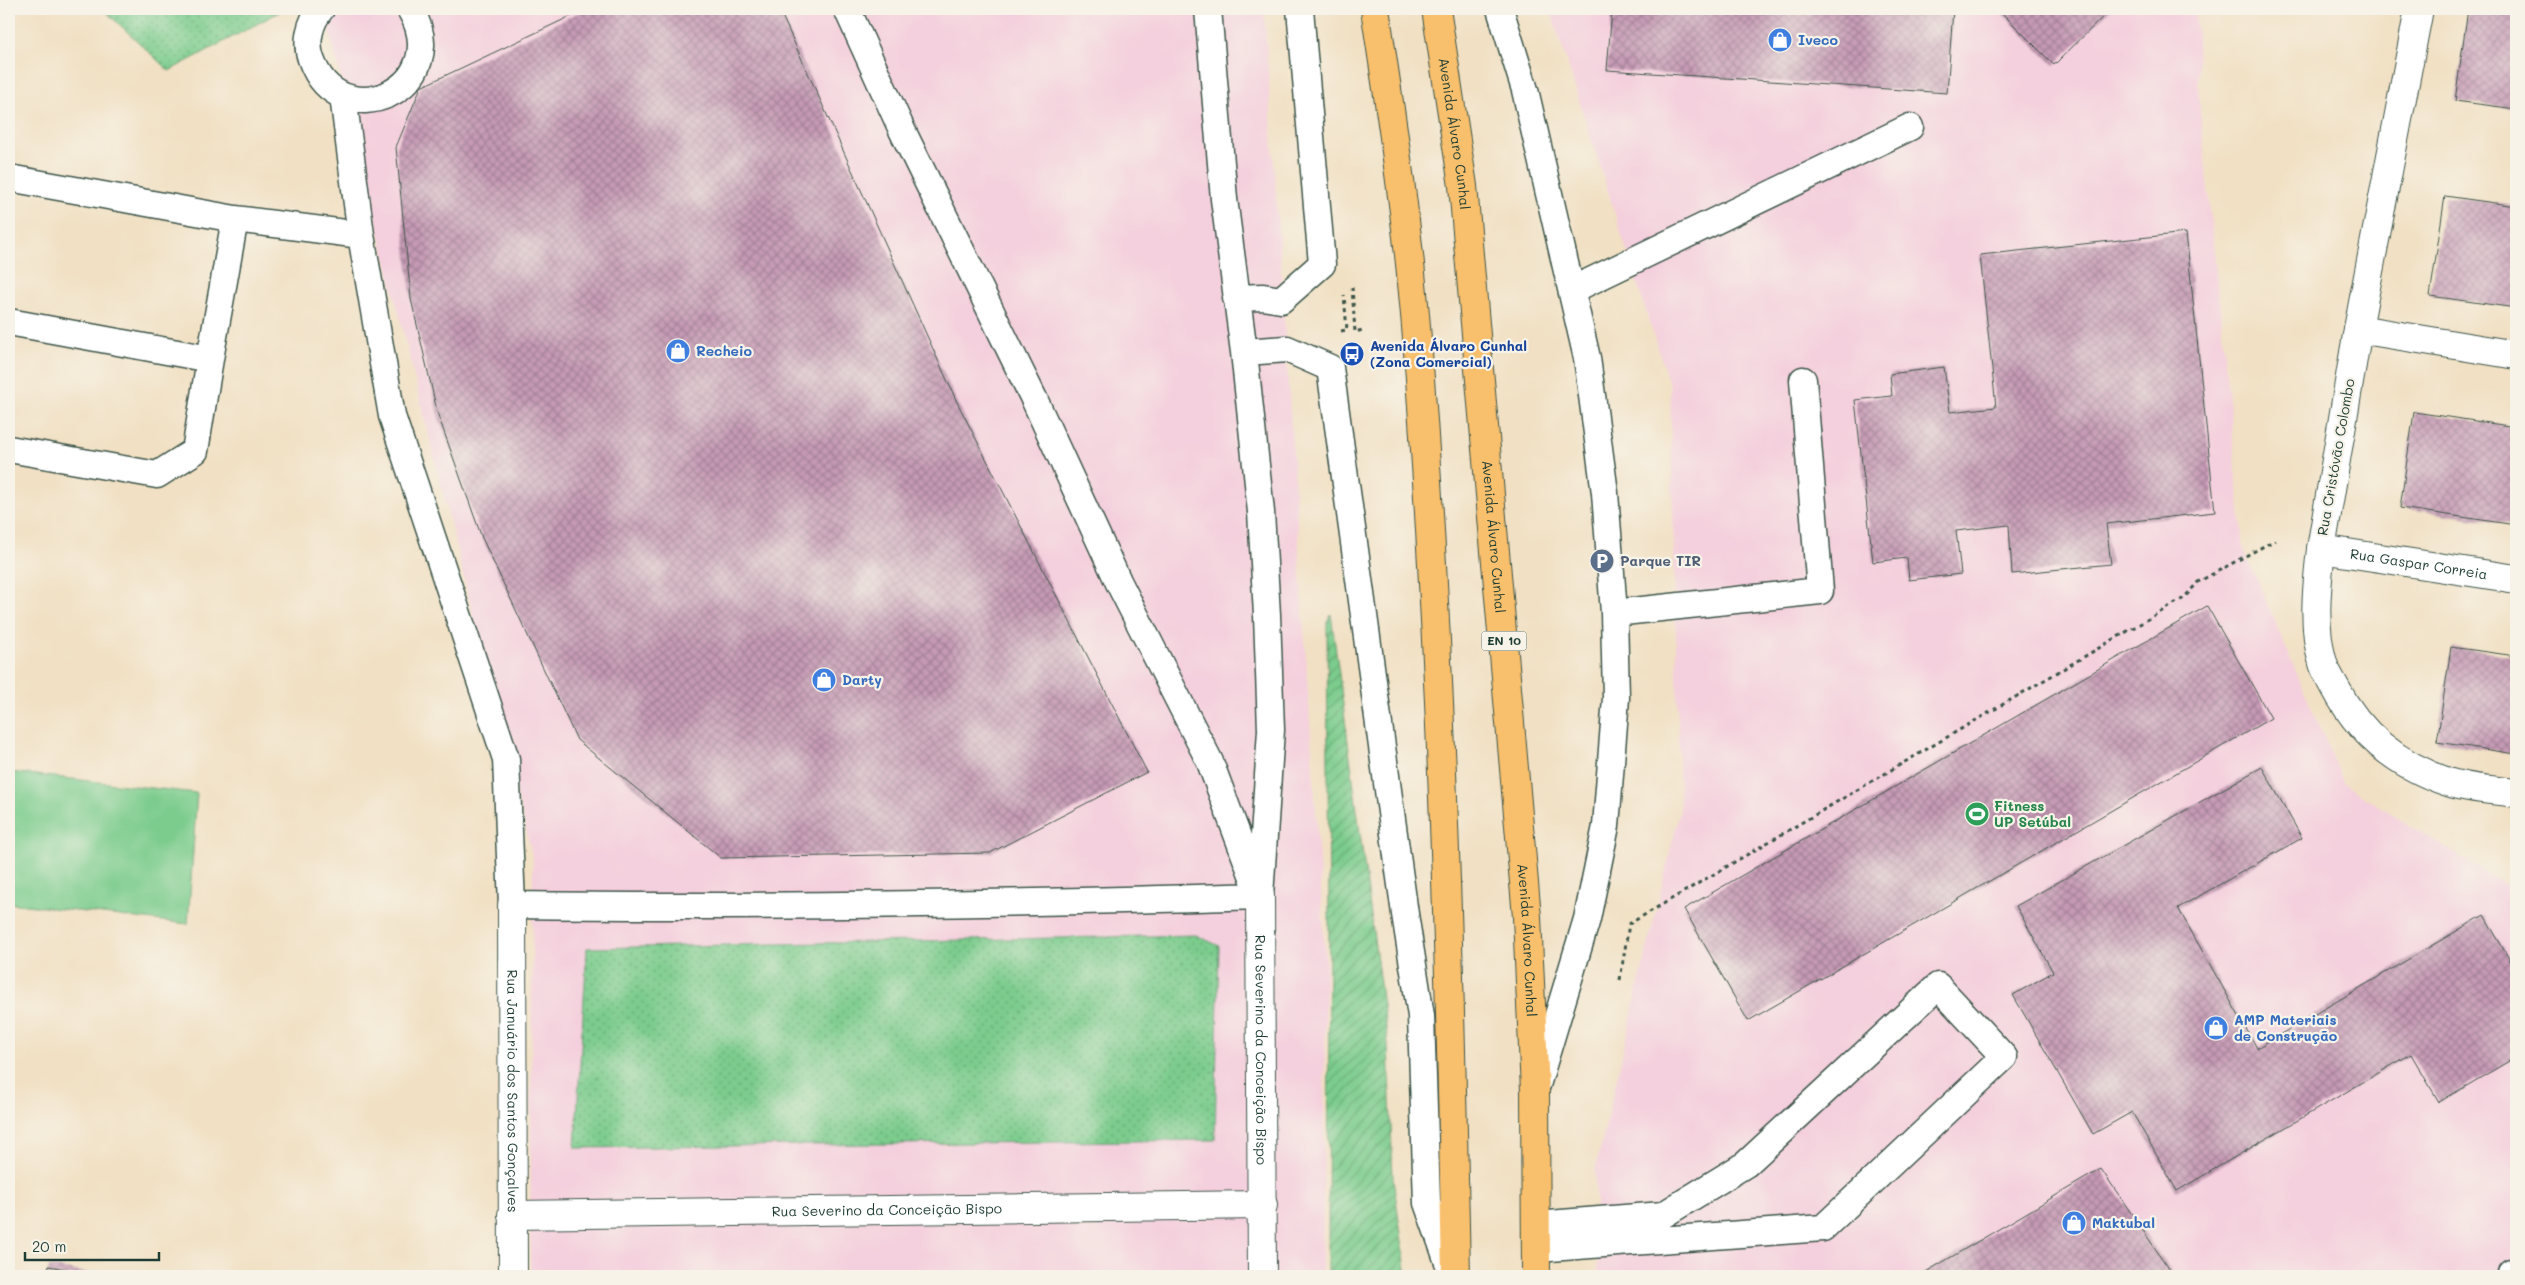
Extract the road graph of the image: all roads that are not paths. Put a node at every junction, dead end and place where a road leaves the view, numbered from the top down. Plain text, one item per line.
1 (321, 9) edge
2 (410, 9) edge
3 (847, 9) edge
4 (1208, 9) edge
5 (1300, 9) edge
6 (1375, 9) edge
7 (1436, 9) edge
8 (1500, 9) edge
9 (2420, 9) edge
10 (343, 96) junction
11 (1910, 127) dead end
12 (9, 178) edge
13 (235, 219) junction
14 (361, 235) junction
15 (1572, 290) junction
16 (1236, 298) junction
17 (9, 322) edge
18 (2358, 329) junction
19 (1244, 352) junction
20 (2516, 355) edge
21 (210, 359) junction
22 (1803, 380) dead end
23 (9, 449) edge
24 (2321, 549) junction
25 (2516, 579) edge
26 (1614, 613) junction
27 (2516, 794) edge
28 (1260, 896) junction
29 (512, 905) junction
30 (1536, 1091) junction
31 (1262, 1205) junction
32 (512, 1214) junction
33 (1536, 1237) junction
34 (513, 1276) edge
35 (1262, 1276) edge
36 (1455, 1276) edge
37 (1536, 1276) edge

1 - 10 lane
2 - 10 lane
3 - 28 lane
4 - 16 lane
5 - 16 lane
6 - 36 main road
7 - 30 main road, Avenida Álvaro Cunhal / EN 10
8 - 15 lane
9 - 18 street, Rua Cristóvão Colombo
10 - 14 lane
11 - 15 lane
12 - 13 lane
13 - 14 lane
13 - 21 lane
14 - 29 lane
15 - 26 lane
16 - 19 lane
17 - 21 lane
18 - 20 street
18 - 24 street, Rua Cristóvão Colombo
19 - 28 lane
19 - 36 lane
21 - 23 lane
22 - 26 lane
24 - 25 street, Rua Gaspar Correia
24 - 27 street, Rua Cristóvão Colombo
26 - 30 lane
28 - 29 lane
28 - 31 street, Rua Severino da Conceição Bispo
29 - 32 street, Rua Januário dos Santos Gonçalves
30 - 33 main road, Avenida Álvaro Cunhal / EN 10
31 - 32 street, Rua Severino da Conceição Bispo
31 - 35 street, Rua Severino da Conceição Bispo
32 - 34 street, Rua Januário dos Santos Gonçalves
33 - 33 lane
33 - 37 main road, Avenida Álvaro Cunhal / EN 10

